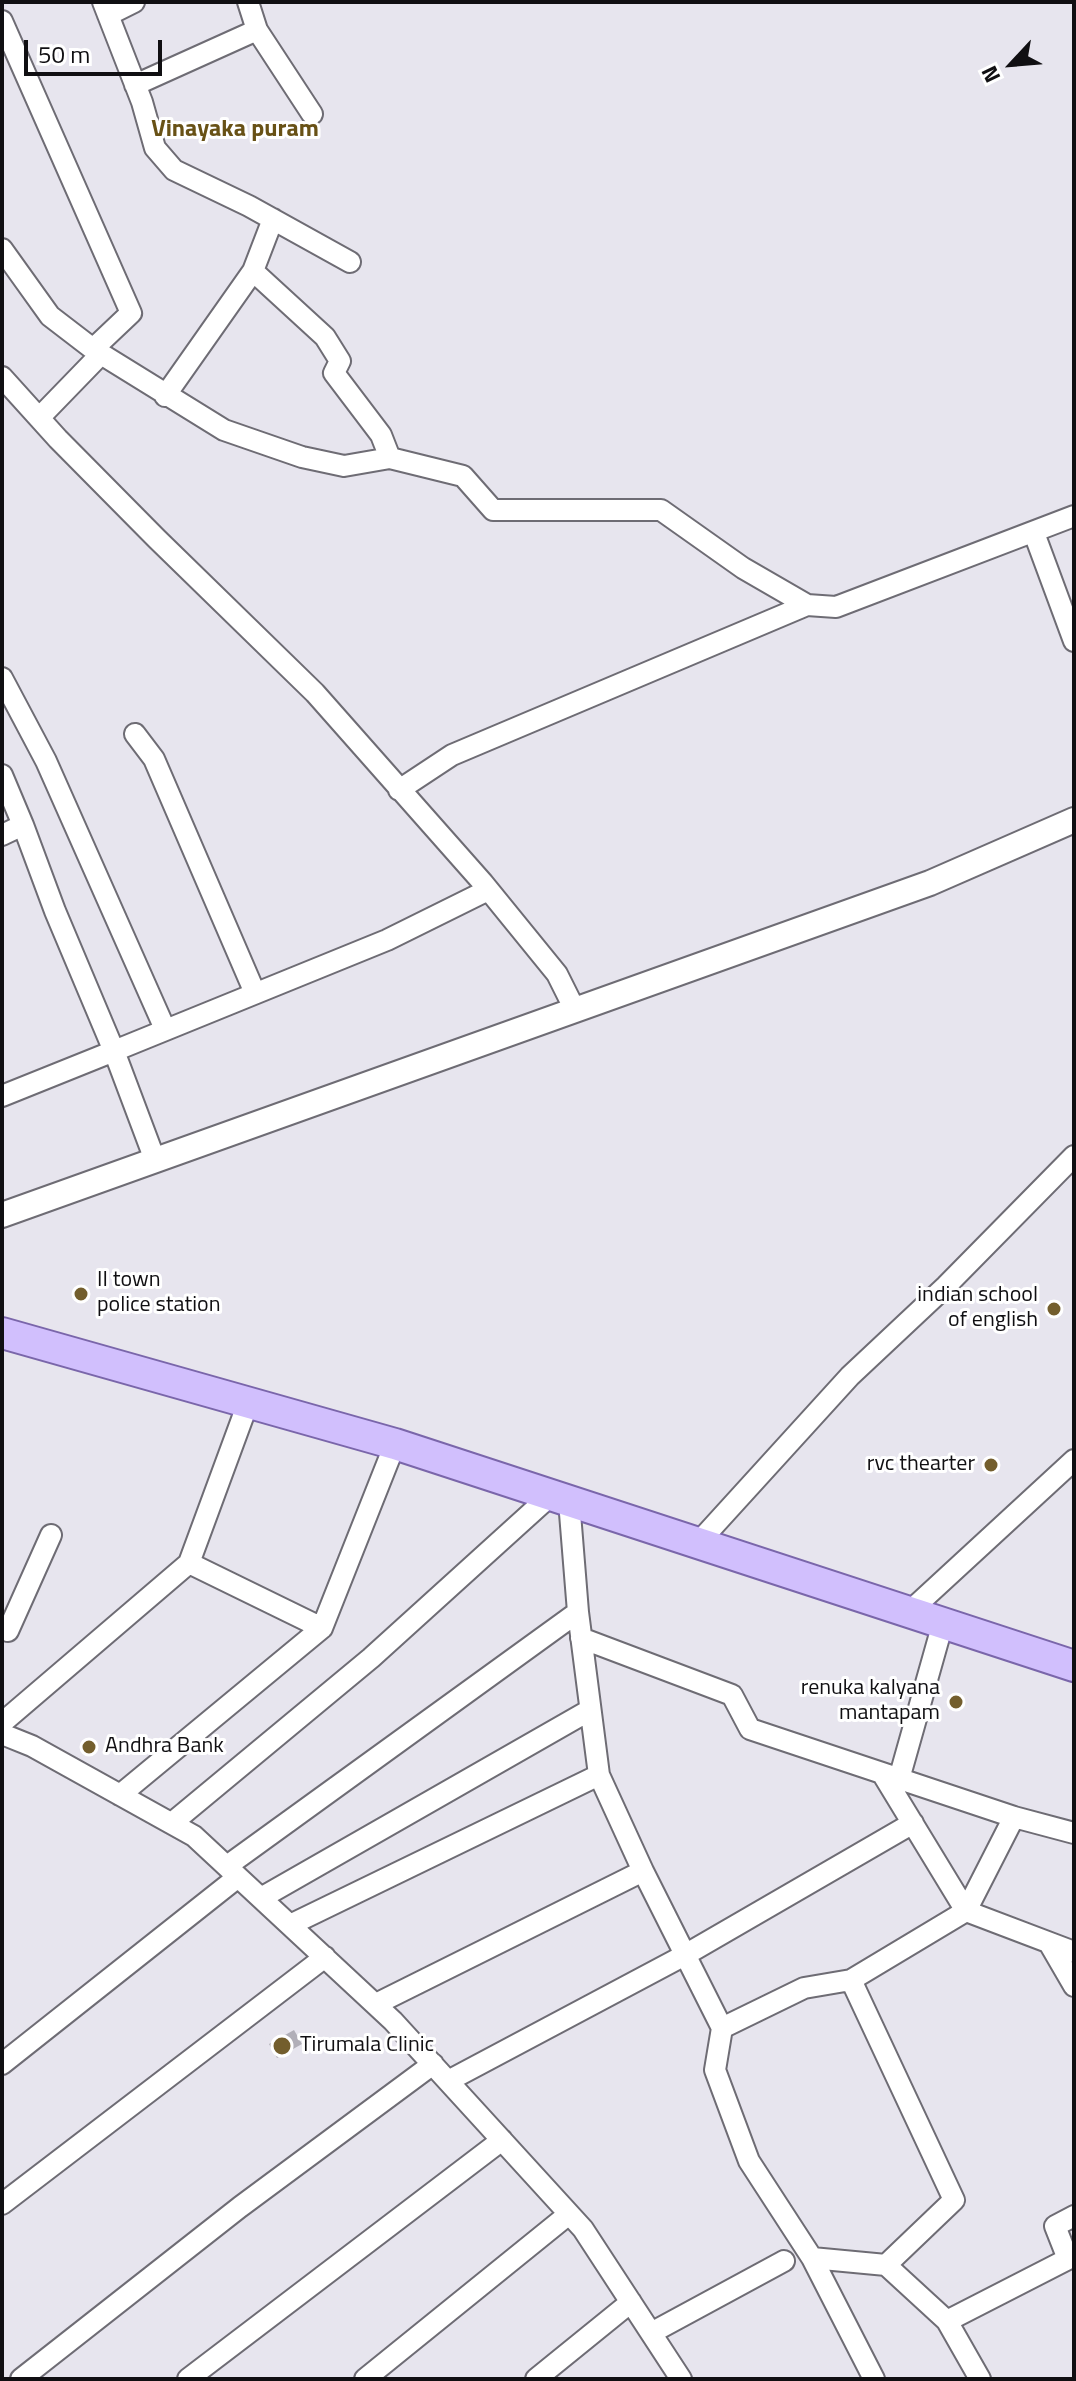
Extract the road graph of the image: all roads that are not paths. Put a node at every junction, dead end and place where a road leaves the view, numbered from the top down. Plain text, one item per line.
1 (134, 2) edge
2 (248, 2) edge
3 (106, 9) edge
4 (2, 21) edge
5 (257, 30) junction
6 (135, 85) junction
7 (312, 114) dead end
8 (273, 219) junction
9 (2, 249) edge
10 (350, 262) dead end
11 (253, 271) junction
12 (97, 352) junction
13 (2, 377) edge
14 (165, 396) junction
15 (39, 418) junction
16 (390, 458) junction
17 (1074, 516) edge
18 (1034, 533) junction
19 (807, 605) junction
20 (1074, 641) edge
21 (2, 678) edge
22 (135, 734) dead end
23 (2, 775) edge
24 (399, 790) junction
25 (1074, 820) edge
26 (23, 825) junction
27 (2, 835) edge
28 (488, 890) junction
29 (255, 993) junction
30 (575, 1010) junction
31 (165, 1029) junction
32 (114, 1051) junction
33 (2, 1096) edge
34 (1074, 1156) edge
35 (155, 1160) junction
36 (2, 1215) edge
37 (2, 1333) edge
38 (248, 1403) junction
39 (395, 1444) junction
40 (1074, 1460) edge
41 (560, 1498) junction
42 (51, 1535) dead end
43 (698, 1543) junction
44 (189, 1563) junction
45 (578, 1612) junction
46 (909, 1612) junction
47 (943, 1623) junction
48 (322, 1628) junction
49 (4, 1634) edge
50 (581, 1638) junction
51 (1074, 1666) edge
52 (590, 1710) junction
53 (2, 1723) edge
54 (2, 1734) edge
55 (599, 1775) junction
56 (890, 1776) junction
57 (120, 1795) junction
58 (1014, 1817) junction
59 (172, 1823) junction
60 (913, 1823) junction
61 (1074, 1833) edge
62 (643, 1871) junction
63 (233, 1872) junction
64 (261, 1898) junction
65 (966, 1911) junction
66 (290, 1925) junction
67 (1049, 1943) junction
68 (1074, 1952) edge
69 (685, 1955) junction
70 (325, 1957) junction
71 (851, 1980) junction
72 (1074, 1986) edge
73 (376, 2004) junction
74 (722, 2028) junction
75 (2, 2064) edge
76 (433, 2064) junction
77 (448, 2081) junction
78 (502, 2140) junction
79 (2, 2204) edge
80 (569, 2214) junction
81 (1074, 2216) edge
82 (812, 2258) junction
83 (784, 2261) dead end
84 (886, 2265) junction
85 (631, 2302) junction
86 (947, 2321) junction
87 (651, 2333) junction
88 (21, 2379) edge
89 (188, 2379) edge
90 (365, 2379) edge
91 (536, 2379) edge
92 (681, 2379) edge
93 (874, 2379) edge
94 (980, 2379) edge

1 - 3 street
2 - 5 street
3 - 6 street
4 - 12 street
5 - 6 street
5 - 7 street
6 - 8 street
8 - 10 street
8 - 11 street
9 - 12 street
11 - 14 street
11 - 16 street
12 - 14 street
12 - 15 street
13 - 15 street
14 - 16 street
15 - 24 street
16 - 19 street
17 - 18 street
18 - 19 street
18 - 20 street
19 - 24 street
21 - 31 street
22 - 29 street
23 - 26 street
24 - 28 street
25 - 30 street
26 - 27 street
26 - 32 street
28 - 29 street
28 - 30 street
29 - 31 street
30 - 35 street
31 - 32 street
32 - 33 street
32 - 35 street
34 - 43 street
35 - 36 street
37 - 38 main road
38 - 39 main road
38 - 44 street
39 - 41 main road
39 - 48 street
40 - 46 street
41 - 43 main road
41 - 45 street
41 - 59 street
42 - 49 street
43 - 46 main road
44 - 48 street
44 - 53 street
45 - 50 street
45 - 63 street
46 - 47 main road
47 - 51 main road
47 - 56 street
48 - 57 street
50 - 52 street
50 - 56 street
52 - 55 street
52 - 64 street
54 - 57 street
55 - 62 street
55 - 66 street
56 - 58 street
56 - 60 street
57 - 59 street
58 - 61 street
58 - 65 street
59 - 63 street
60 - 65 street
60 - 69 street
62 - 69 street
62 - 73 street
63 - 64 street
63 - 75 street
64 - 66 street
65 - 67 street
65 - 71 street
66 - 70 street
67 - 68 street
67 - 72 street
69 - 74 street
69 - 77 street
70 - 73 street
70 - 79 street
71 - 74 street
71 - 84 street
73 - 76 street
74 - 82 street
76 - 77 street
76 - 88 street
77 - 78 street
78 - 80 street
78 - 89 street
80 - 85 street
80 - 90 street
81 - 86 street
82 - 84 street
82 - 93 street
83 - 87 street
84 - 86 street
85 - 87 street
85 - 91 street
86 - 94 street
87 - 92 street

